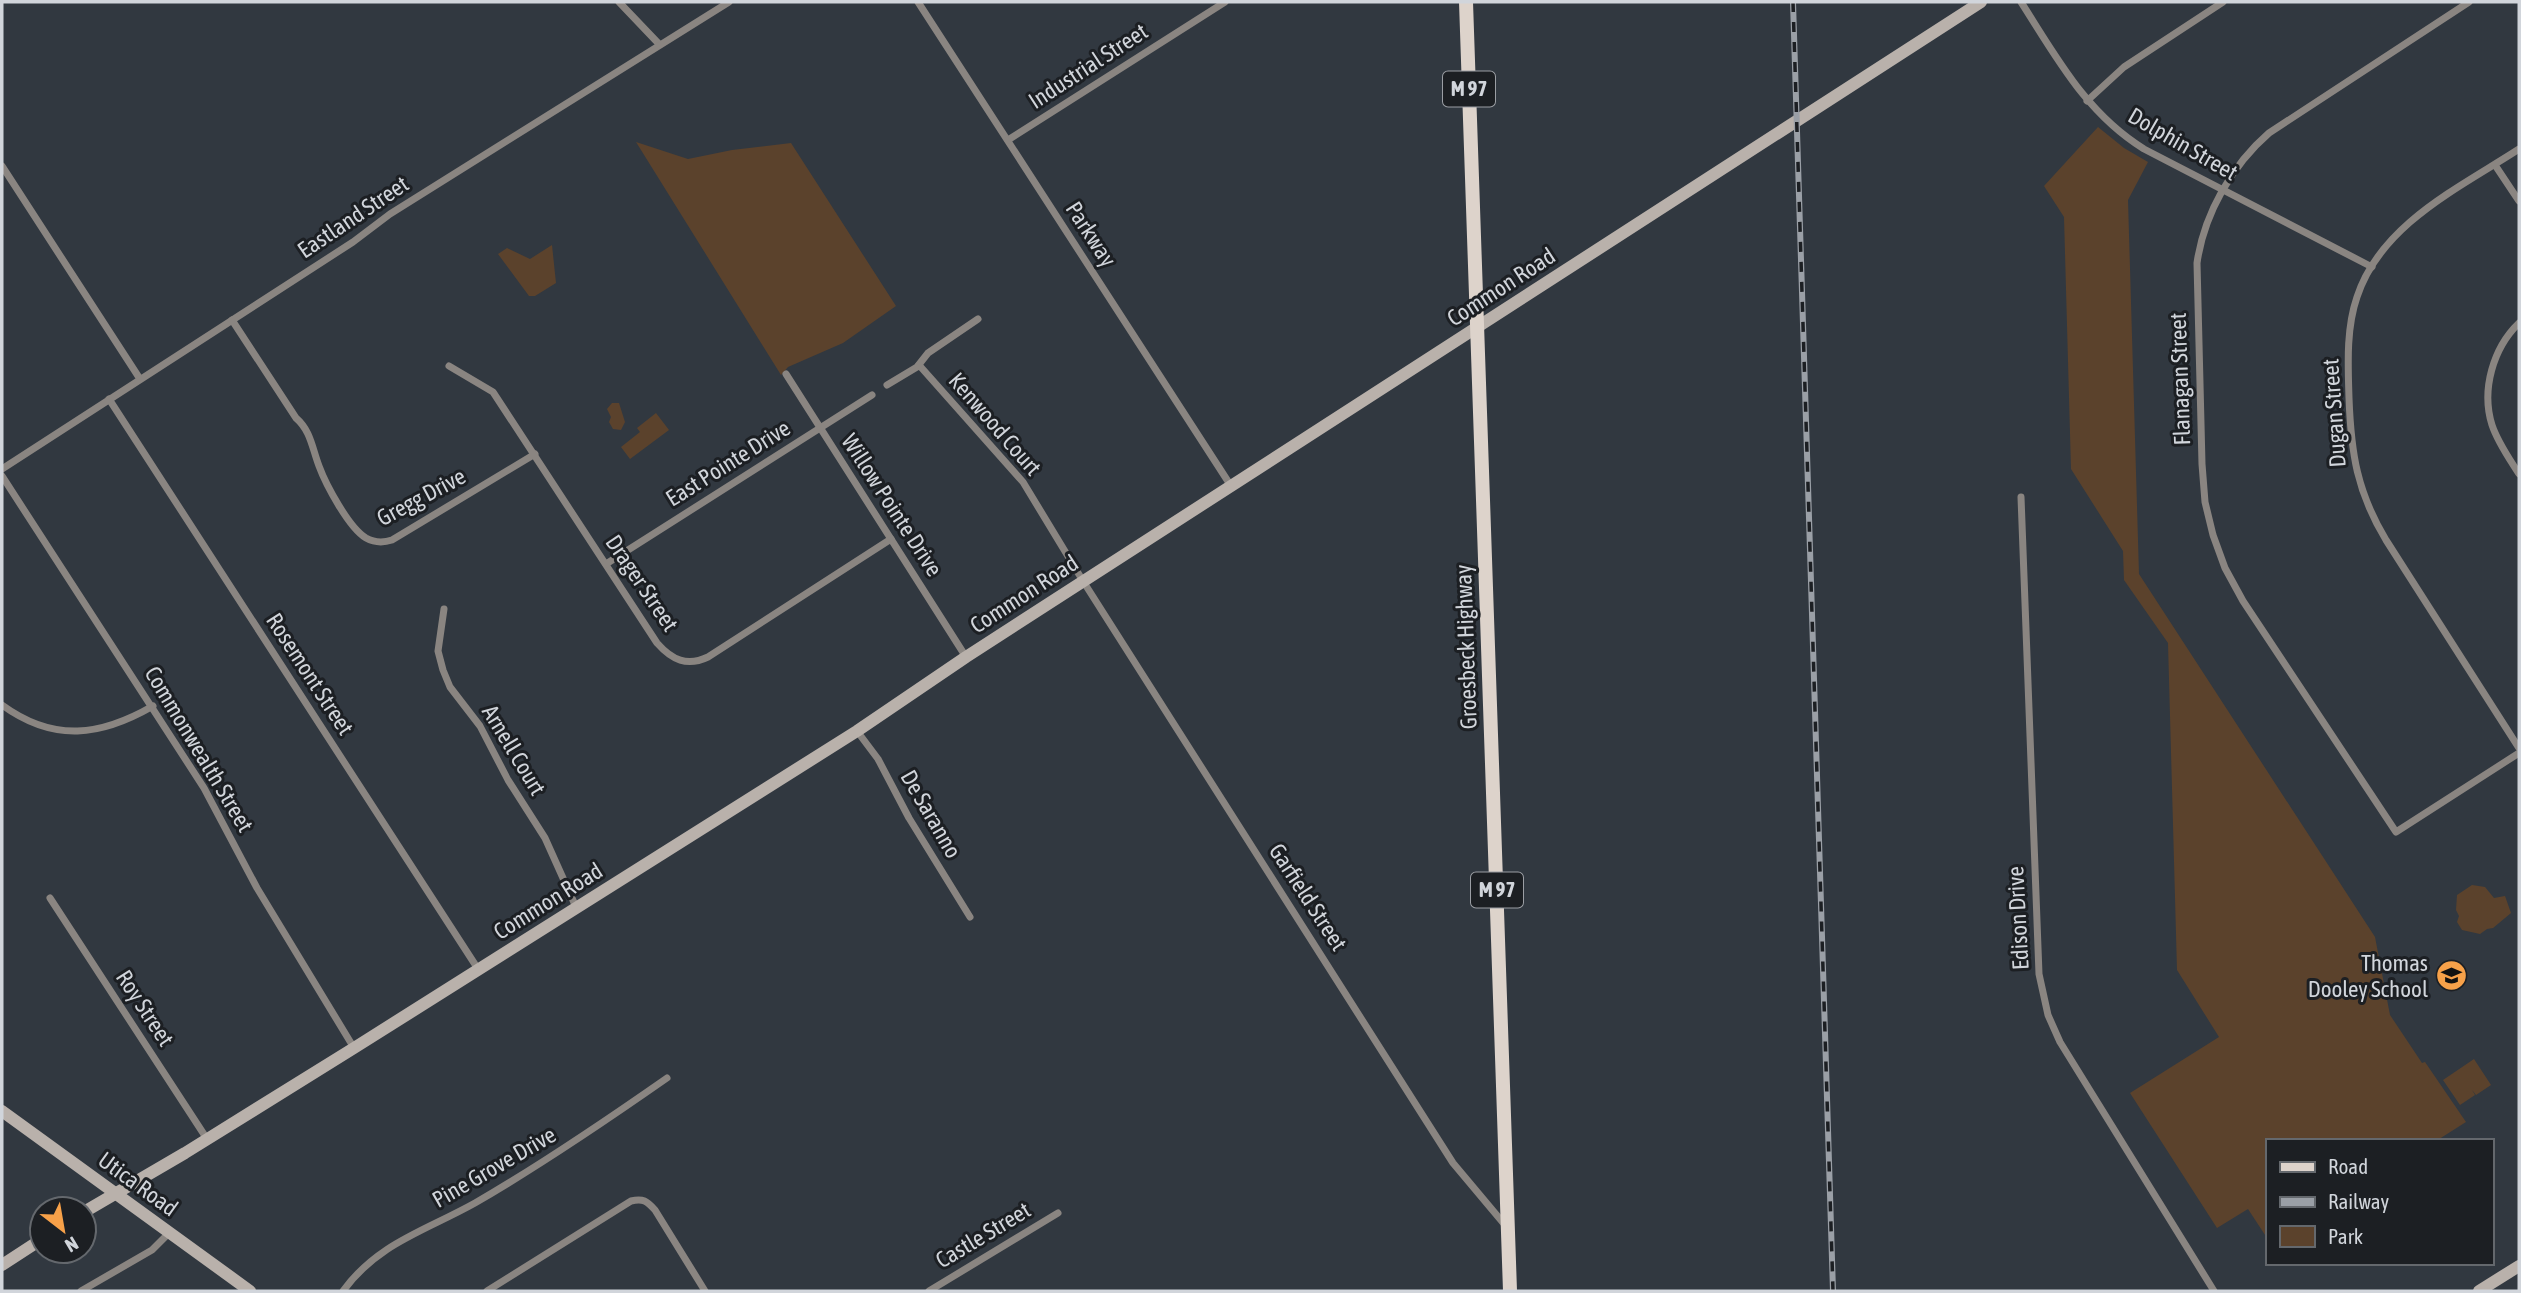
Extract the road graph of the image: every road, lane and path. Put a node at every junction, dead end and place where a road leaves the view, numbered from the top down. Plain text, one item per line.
1 (619, 2) edge
2 (729, 2) edge
3 (918, 2) edge
4 (1225, 2) edge
5 (1466, 2) edge
6 (1981, 2) edge
7 (2021, 2) edge
8 (2222, 2) edge
9 (2469, 2) edge
10 (659, 44) junction
11 (2087, 101) junction
12 (1008, 140) junction
13 (2519, 149) edge
14 (2495, 165) junction
15 (2, 166) edge
16 (2223, 191) junction
17 (2519, 201) edge
18 (2372, 267) junction
19 (232, 320) junction
20 (978, 320) dead end
21 (2519, 323) edge
22 (1478, 326) junction
23 (919, 365) junction
24 (449, 366) dead end
25 (786, 374) dead end
26 (140, 380) junction
27 (887, 385) dead end
28 (872, 395) dead end
29 (109, 399) junction
30 (820, 428) junction
31 (535, 454) junction
32 (2, 469) edge
33 (2519, 474) edge
34 (2, 476) edge
35 (1231, 487) junction
36 (2021, 497) dead end
37 (891, 538) junction
38 (606, 564) junction
39 (1083, 581) junction
40 (444, 609) dead end
41 (966, 657) junction
42 (2, 705) edge
43 (153, 706) junction
44 (857, 731) junction
45 (2519, 750) edge
46 (50, 898) dead end
47 (576, 907) junction
48 (970, 917) dead end
49 (478, 970) junction
50 (354, 1048) junction
51 (667, 1078) dead end
52 (2, 1111) edge
53 (207, 1139) junction
54 (114, 1193) junction
55 (98, 1203) edge
56 (1058, 1213) dead end
57 (1508, 1228) junction
58 (169, 1233) junction
59 (28, 1248) edge
60 (2, 1265) edge
61 (2519, 1266) edge
62 (81, 1291) edge
63 (250, 1291) edge
64 (343, 1291) edge
65 (487, 1291) edge
66 (705, 1291) edge
67 (929, 1291) edge
68 (1510, 1291) edge
69 (2214, 1291) edge
70 (2479, 1291) edge

1 - 10 street
2 - 10 street, Eastland Street
3 - 12 street, Parkway
4 - 12 street, Industrial Street
5 - 22 main road, Groesbeck Highway / M 97
6 - 22 street, Common Road
7 - 11 street, Dolphin Street
8 - 11 street
9 - 16 street, Flanagan Street
10 - 19 street, Eastland Street
11 - 16 street, Dolphin Street
12 - 35 street, Parkway
13 - 14 street, Dugan Street
14 - 17 street
14 - 18 street, Dugan Street
15 - 26 street
16 - 18 street, Dolphin Street
16 - 45 street, Flanagan Street
18 - 45 street, Dugan Street
19 - 26 street, Eastland Street
19 - 31 street, Gregg Drive
20 - 23 street, Kenwood Court
21 - 33 street
22 - 35 street, Common Road
22 - 57 main road, Groesbeck Highway / M 97
23 - 27 street, Kenwood Court
23 - 39 street, Kenwood Court
24 - 31 street, Drager Street
25 - 30 street, Willow Pointe Drive
26 - 29 street, Eastland Street
28 - 30 street, East Pointe Drive
29 - 32 street, Eastland Street
29 - 49 street, Rosemont Street
30 - 37 street, Willow Pointe Drive
30 - 38 street, East Pointe Drive
31 - 38 street, Drager Street
34 - 43 street, Commonwealth Street
35 - 39 street, Common Road
36 - 69 street, Edison Drive
37 - 38 street, Drager Street
37 - 41 street, Willow Pointe Drive
39 - 41 street, Common Road
39 - 57 street, Garfield Street
40 - 47 street, Arnell Court
41 - 44 street, Common Road
42 - 43 street
43 - 50 street, Commonwealth Street
44 - 47 street, Common Road
44 - 48 street, De Saranno
46 - 53 street, Roy Street
47 - 49 street, Common Road
49 - 50 street, Common Road
50 - 53 street, Common Road
51 - 64 street, Pine Grove Drive
52 - 54 street, Utica Road
53 - 54 street, Common Road
54 - 55 street, Common Road
54 - 58 street, Utica Road
56 - 67 street, Castle Street
57 - 68 main road, Groesbeck Highway / M 97
58 - 62 street
58 - 63 street, Utica Road
59 - 60 street
61 - 70 street
65 - 66 street

